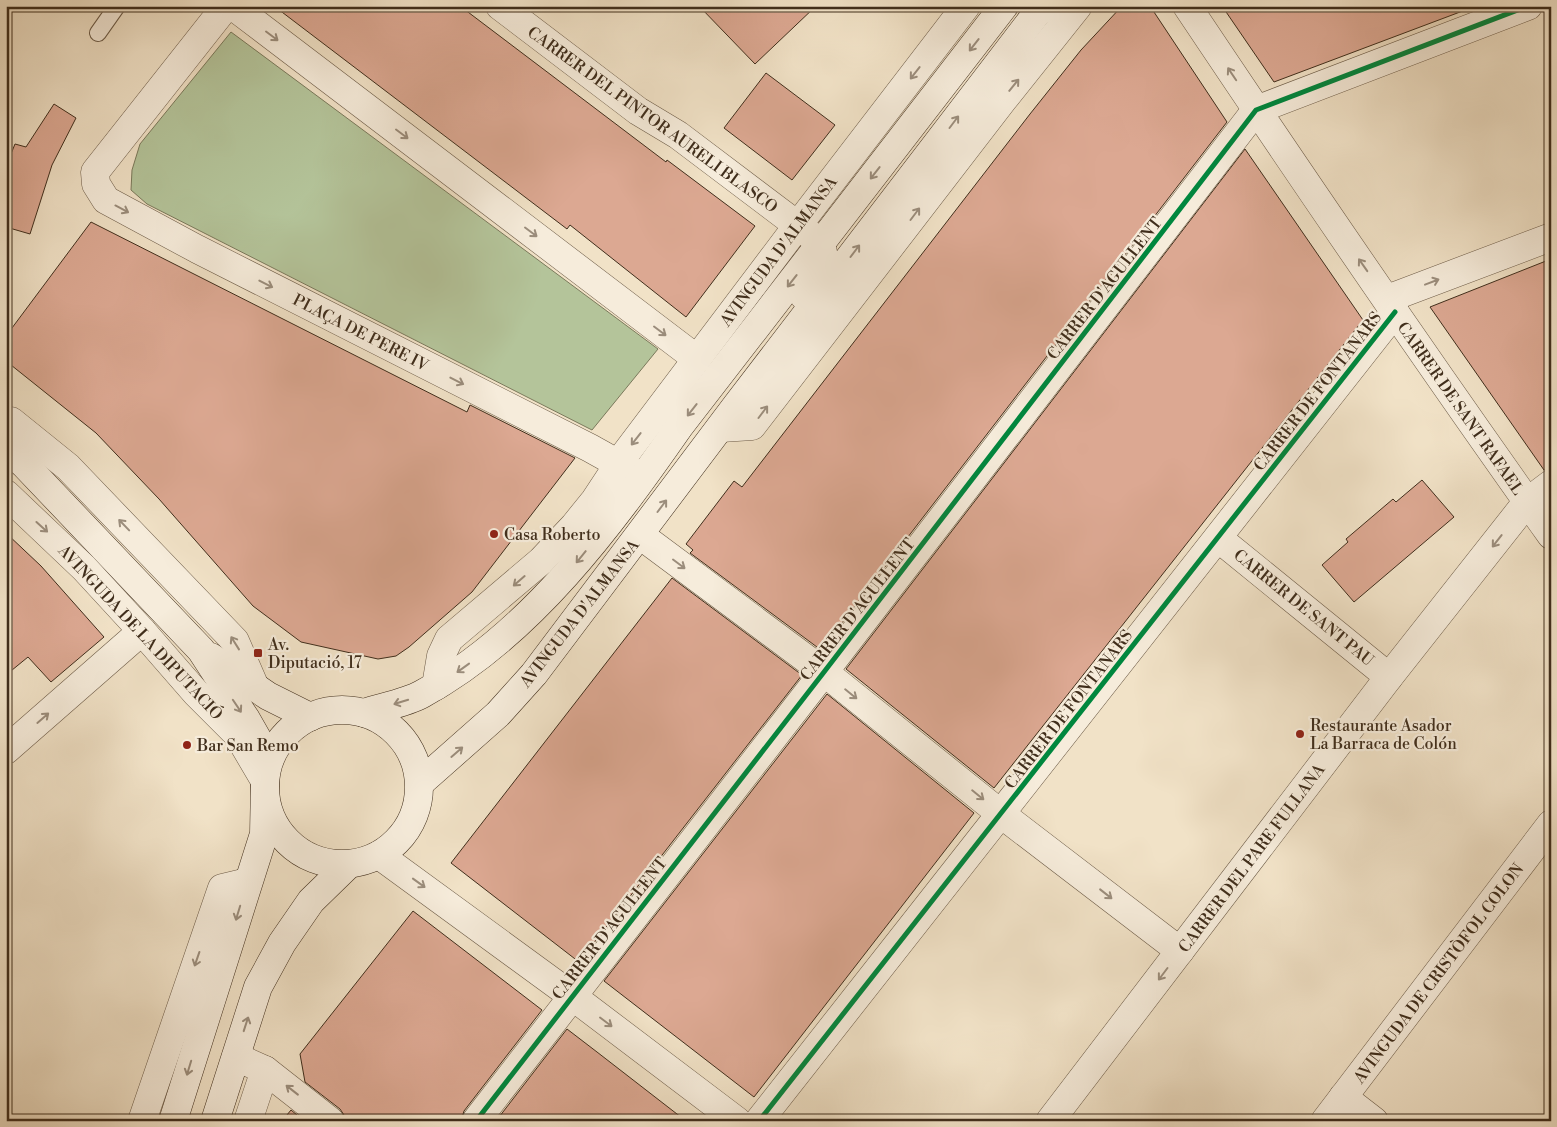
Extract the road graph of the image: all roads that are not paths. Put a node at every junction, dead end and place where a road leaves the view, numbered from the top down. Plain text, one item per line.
1 (117, 6) edge
2 (226, 6) edge
3 (233, 6) edge
4 (500, 6) edge
5 (966, 6) edge
6 (1004, 6) edge
7 (1045, 6) edge
8 (1078, 6) edge
9 (1187, 6) edge
10 (1528, 6) edge
11 (98, 33) dead end
12 (1256, 110) junction
13 (798, 225) junction
14 (1551, 237) edge
15 (821, 243) junction
16 (1391, 306) junction
17 (697, 359) junction
18 (736, 406) junction
19 (6, 422) edge
20 (721, 428) junction
21 (6, 450) edge
22 (617, 464) junction
23 (644, 478) junction
24 (1551, 484) edge
25 (6, 494) edge
26 (595, 500) junction
27 (1527, 502) junction
28 (640, 535) junction
29 (1551, 536) edge
30 (1218, 538) junction
31 (142, 631) junction
32 (201, 650) junction
33 (824, 672) junction
34 (1389, 677) junction
35 (436, 686) junction
36 (255, 687) junction
37 (364, 713) junction
38 (310, 717) junction
39 (6, 750) edge
40 (265, 781) junction
41 (420, 783) junction
42 (1002, 814) junction
43 (1551, 824) edge
44 (380, 855) junction
45 (348, 865) junction
46 (247, 882) junction
47 (1180, 951) junction
48 (572, 996) junction
49 (236, 1057) junction
50 (265, 1070) junction
51 (1343, 1097) junction
52 (142, 1121) edge
53 (173, 1121) edge
54 (215, 1121) edge
55 (248, 1121) edge
56 (330, 1121) edge
57 (476, 1121) edge
58 (737, 1121) edge
59 (759, 1121) edge
60 (1050, 1121) edge
61 (1325, 1121) edge
62 (1374, 1121) edge

1 - 11 lane
2 -> 22 street, PLAÇA DE PERE IV
3 -> 17 street
4 - 13 street, CARRER DEL PINTOR AURELI BLASCO
5 -> 13 street, AVINGUDA D'ALMANSA
6 -> 15 street, AVINGUDA D'ALMANSA
18 -> 7 street, AVINGUDA D'ALMANSA
20 -> 8 street
12 -> 9 street, CARRER DE SANT RAFAEL
10 - 12 street
16 -> 12 street, CARRER DE SANT RAFAEL
12 - 33 street, CARRER D'AGULLENT
13 - 15 street, CARRER DEL PINTOR AURELI BLASCO
13 - 17 street, AVINGUDA D'ALMANSA
16 -> 14 street
15 - 18 street
15 -> 23 street, AVINGUDA D'ALMANSA
16 - 27 street, CARRER DE SANT RAFAEL
16 - 30 street, CARRER DE FONTANARS
17 -> 22 street, AVINGUDA D'ALMANSA
18 - 20 street, AVINGUDA D'ALMANSA
36 -> 19 street
28 -> 20 street, AVINGUDA D'ALMANSA
21 - 32 street, AVINGUDA DE LA DIPUTACIÓ
22 - 23 street, PLAÇA DE PERE IV
22 - 26 street, AVINGUDA D'ALMANSA
23 - 26 street, AVINGUDA D'ALMANSA
23 -> 35 street, AVINGUDA D'ALMANSA
24 - 27 street, CARRER DEL PARE FULLANA
25 -> 31 street, AVINGUDA DE LA DIPUTACIÓ
26 -> 35 street, AVINGUDA D'ALMANSA
27 - 29 street, CARRER DE SANT RAFAEL
27 -> 34 street, CARRER DEL PARE FULLANA
28 -> 33 street
41 -> 28 street, AVINGUDA D'ALMANSA
30 - 34 street, CARRER DE SANT PAU
30 - 42 street, CARRER DE FONTANARS
39 -> 31 street
31 - 40 street, AVINGUDA DE LA DIPUTACIÓ
32 - 36 street, AVINGUDA DE LA DIPUTACIÓ
32 -> 40 street, AVINGUDA DE LA DIPUTACIÓ
33 -> 42 street
33 - 48 street, CARRER D'AGULLENT
34 - 47 street, CARRER DEL PARE FULLANA
35 -> 37 street, AVINGUDA D'ALMANSA
36 - 38 street, AVINGUDA DE LA DIPUTACIÓ
37 - 38 street
37 - 41 street
38 - 40 street
40 - 45 street
40 - 46 street
41 - 44 street
42 -> 47 street
42 - 59 street, CARRER DE FONTANARS
43 - 51 street, AVINGUDA DE CRISTÒFOL COLON
44 - 45 street
44 -> 48 street
49 -> 45 street
46 -> 52 street
46 -> 53 street
47 -> 60 street, CARRER DEL PARE FULLANA
48 - 57 street, CARRER D'AGULLENT
48 -> 58 street
49 - 50 street
49 - 54 street
50 - 55 street
56 -> 50 street
51 - 61 street, AVINGUDA DE CRISTÒFOL COLON
51 - 62 street

